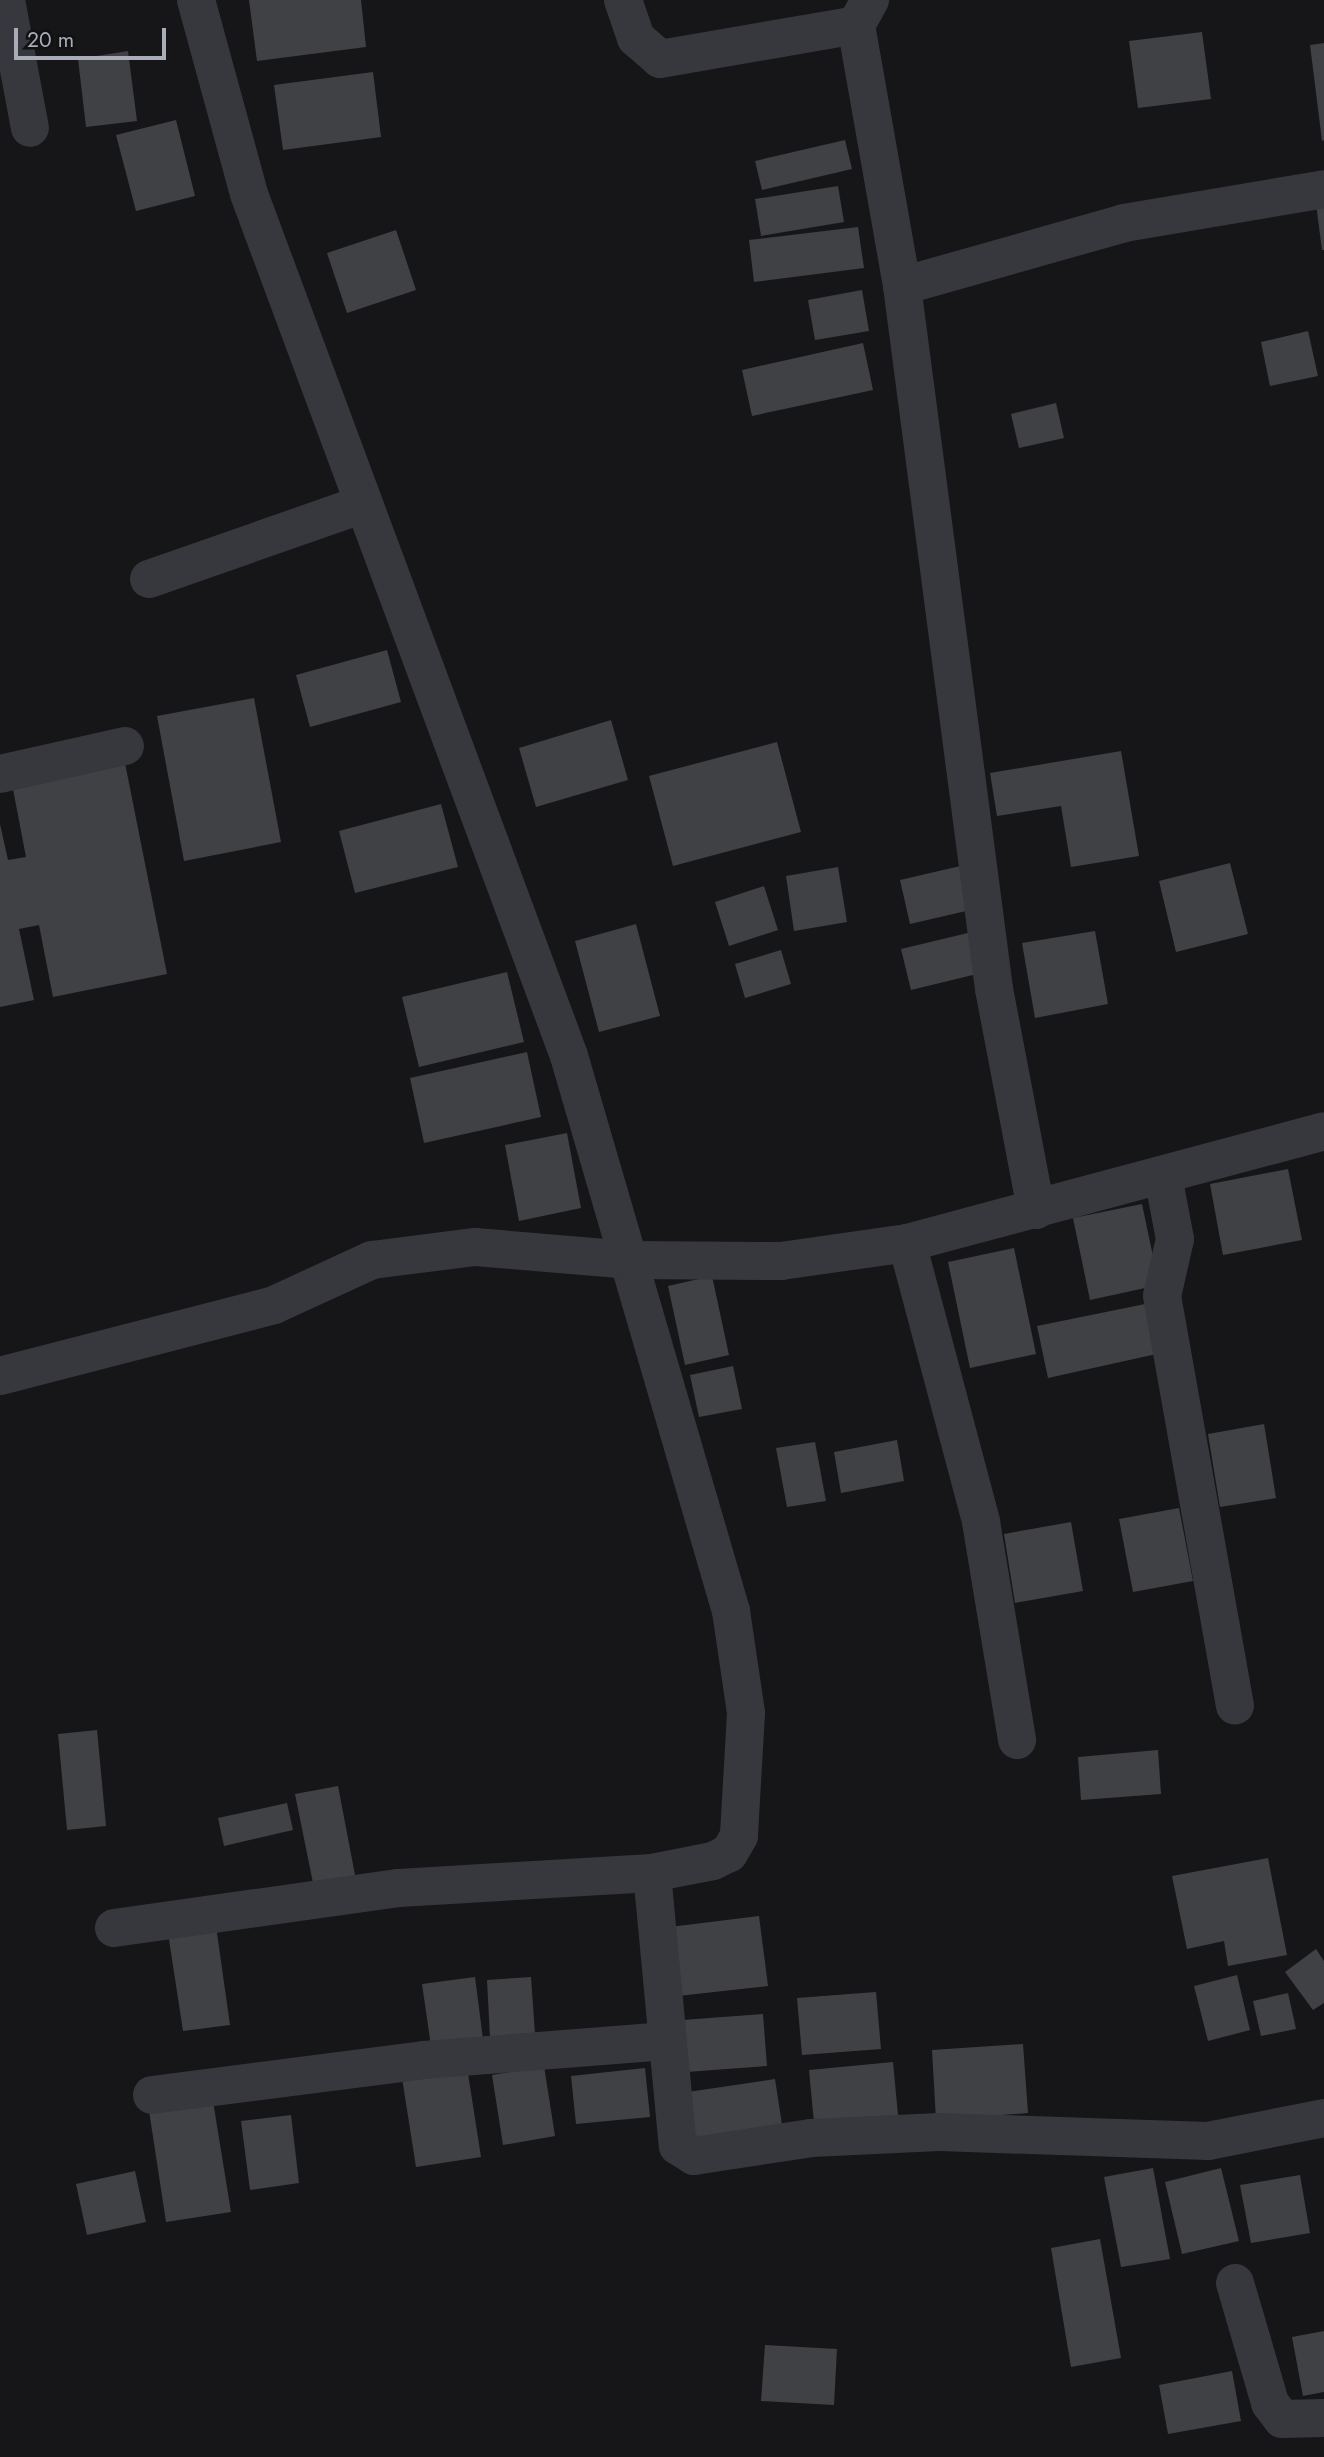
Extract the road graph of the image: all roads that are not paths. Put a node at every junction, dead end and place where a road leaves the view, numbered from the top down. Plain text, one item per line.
1 (6, 0) edge
2 (196, 0) edge
3 (623, 0) edge
4 (863, 13) edge
5 (30, 128) dead end
6 (1324, 189) edge
7 (902, 286) junction
8 (363, 504) junction
9 (149, 579) dead end
10 (125, 746) dead end
11 (0, 774) edge
12 (1324, 1131) edge
13 (1163, 1176) junction
14 (1036, 1210) junction
15 (907, 1242) junction
16 (631, 1260) junction
17 (0, 1376) edge
18 (1235, 1706) dead end
19 (1017, 1740) dead end
20 (652, 1873) junction
21 (114, 1928) dead end
22 (666, 2041) junction
23 (152, 2095) dead end
24 (1324, 2118) edge
25 (1235, 2283) dead end
26 (1324, 2418) edge

1 - 5 street
2 - 8 street
3 - 4 street
4 - 7 street
6 - 7 street
7 - 14 street
8 - 9 street
8 - 16 street
10 - 11 street
12 - 13 street
13 - 14 street
13 - 18 street
14 - 15 street
15 - 16 street
15 - 19 street
16 - 17 street
16 - 20 street
20 - 21 street
20 - 22 street
22 - 23 street
22 - 24 street
25 - 26 street

